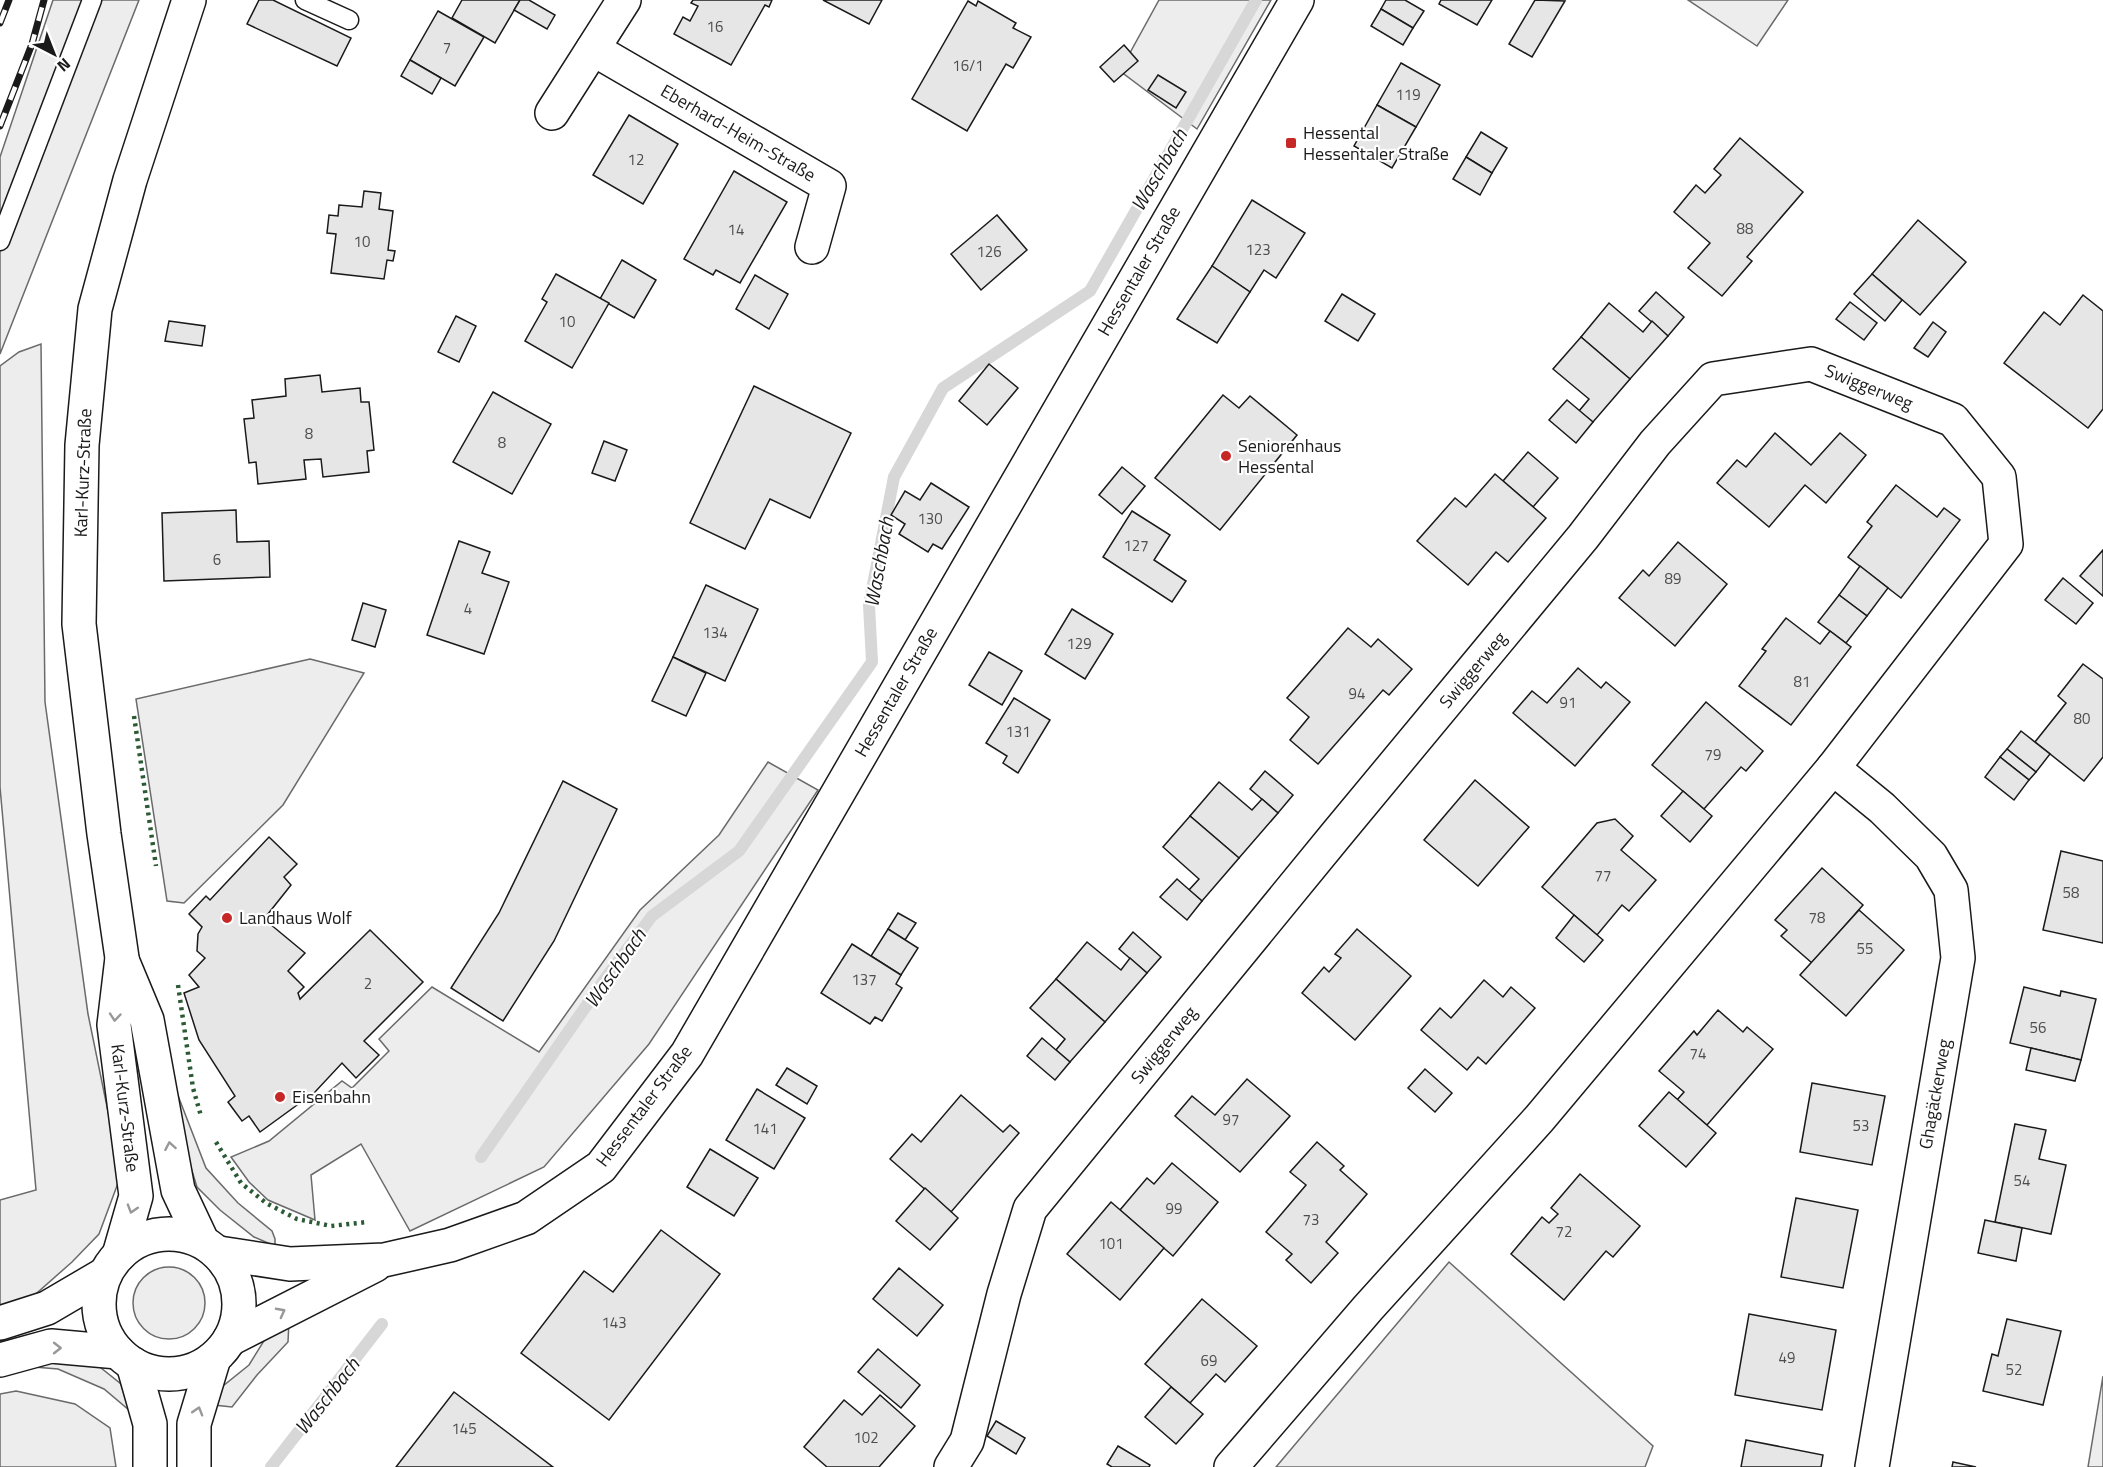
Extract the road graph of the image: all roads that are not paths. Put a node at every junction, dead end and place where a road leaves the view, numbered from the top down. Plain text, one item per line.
1 (92, 0) edge
2 (189, 0) edge
3 (305, 0) edge
4 (624, 0) edge
5 (1297, 0) edge
6 (349, 20) dead end
7 (593, 49) junction
8 (552, 113) dead end
9 (0, 241) edge
10 (812, 247) dead end
11 (1833, 768) junction
12 (122, 958) junction
13 (210, 1247) junction
14 (384, 1260) junction
15 (112, 1265) junction
16 (0, 1323) edge
17 (222, 1348) junction
18 (126, 1358) junction
19 (0, 1360) edge
20 (150, 1467) edge
21 (194, 1467) edge
22 (951, 1467) edge
23 (1231, 1467) edge
24 (1872, 1467) edge

1 - 9 lane
2 - 12 street, Karl-Kurz-Straße
3 - 6 lane
4 - 7 street
5 - 14 street, Hessentaler Straße
7 - 8 street
7 - 10 street, Eberhard-Heim-Straße
11 - 22 street, Swiggerweg
11 - 23 street, Swiggerweg
11 - 24 street, Ghagäckerweg
13 -> 12 street, Karl-Kurz-Straße
12 -> 15 street, Karl-Kurz-Straße
13 - 14 street, Hessentaler Straße
13 - 15 street
13 - 17 street
17 -> 14 street, Hessentaler Straße
15 - 16 street
15 - 18 street
17 - 18 street
21 -> 17 street
19 -> 18 street
18 - 20 street

